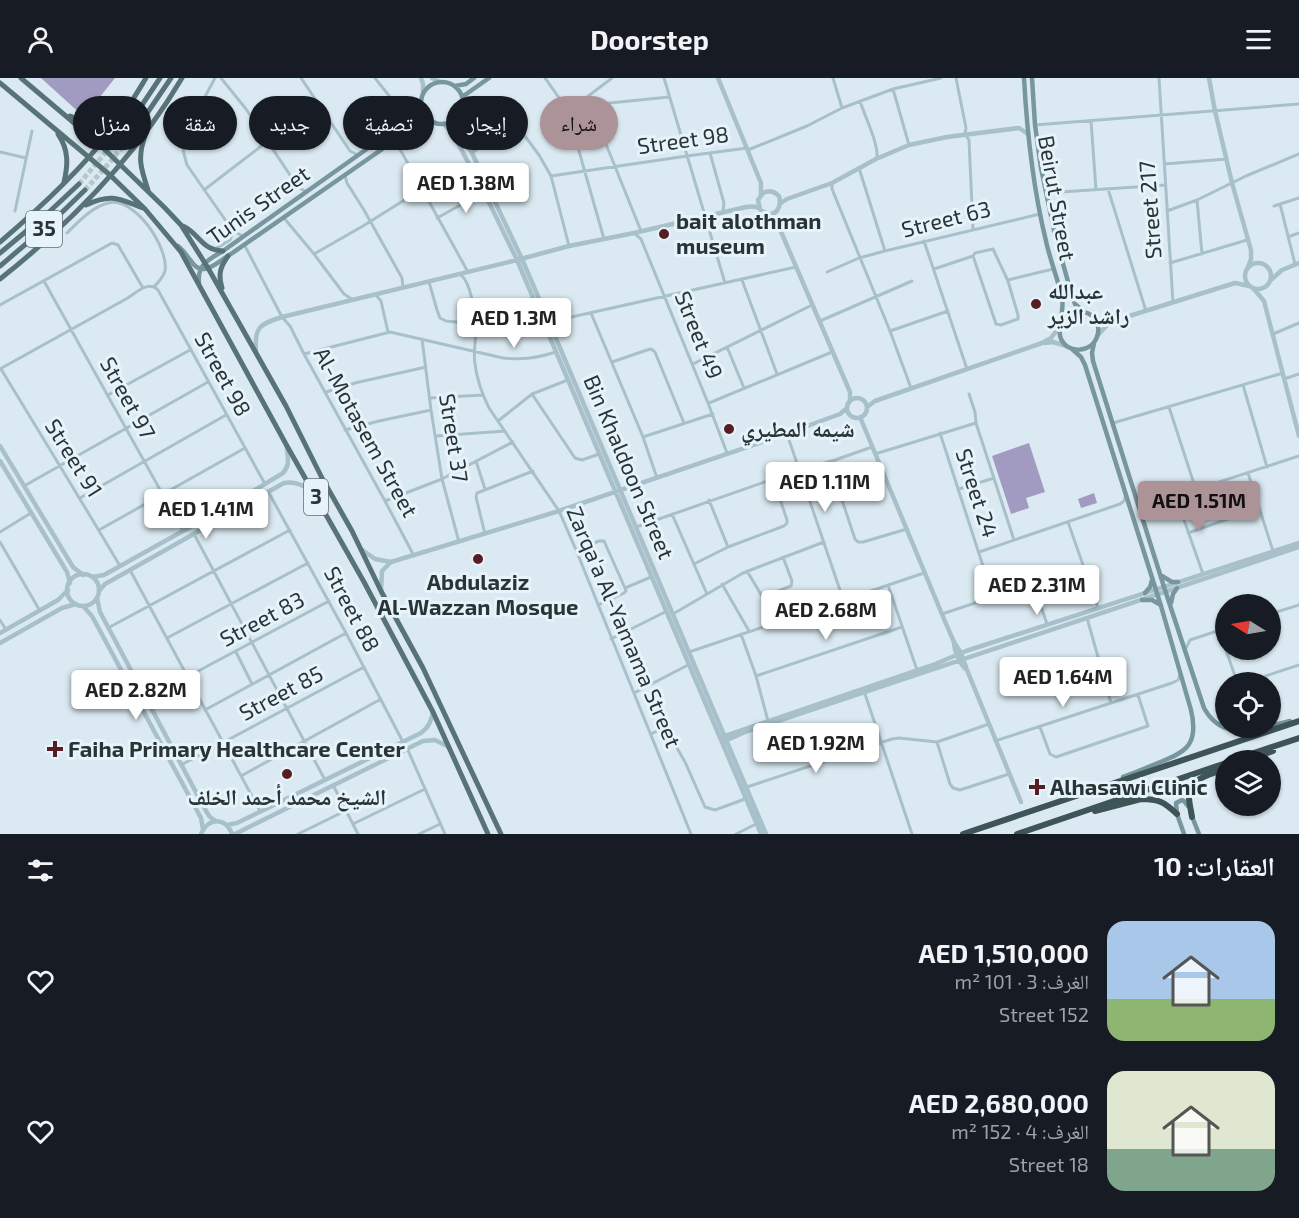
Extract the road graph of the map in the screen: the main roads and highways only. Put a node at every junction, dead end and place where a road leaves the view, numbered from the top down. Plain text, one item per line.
1 (21, 78) edge
2 (146, 78) edge
3 (160, 78) edge
4 (171, 78) edge
5 (182, 78) edge
6 (474, 78) edge
7 (489, 78) edge
8 (1024, 80) edge
9 (1032, 80) edge
10 (0, 83) edge
11 (454, 86) junction
12 (1032, 93) junction
13 (1025, 94) junction
14 (135, 96) edge
15 (148, 96) edge
16 (422, 96) edge
17 (462, 96) edge
18 (463, 96) edge
19 (151, 107) edge
20 (62, 111) junction
21 (73, 117) edge
22 (73, 121) edge
23 (51, 126) junction
24 (151, 126) edge
25 (96, 150) edge
26 (105, 150) edge
27 (132, 150) edge
28 (141, 150) edge
29 (364, 150) edge
30 (380, 150) edge
31 (90, 157) junction
32 (120, 164) junction
33 (110, 175) junction
34 (63, 184) junction
35 (79, 184) tunnel mouth
36 (85, 190) tunnel mouth
37 (149, 192) junction
38 (82, 206) junction
39 (285, 206) junction
40 (145, 209) junction
41 (281, 218) junction
42 (181, 225) junction
43 (1055, 235) junction
44 (1045, 239) junction
45 (0, 242) edge
46 (177, 245) junction
47 (1059, 250) junction
48 (0, 253) edge
49 (226, 253) junction
50 (1049, 253) junction
51 (206, 265) junction
52 (0, 266) edge
53 (200, 269) junction
54 (0, 279) edge
55 (199, 284) junction
56 (223, 296) junction
57 (1084, 312) junction
58 (1060, 324) junction
59 (1094, 343) junction
60 (1072, 349) junction
61 (1092, 387) junction
62 (1111, 417) junction
63 (1124, 461) junction
64 (1117, 463) junction
65 (1160, 575) junction
66 (1152, 577) junction
67 (1178, 582) road end
68 (1178, 588) road end
69 (1145, 593) road end
70 (1142, 600) road end
71 (1161, 606) junction
72 (1171, 609) junction
73 (1299, 720) edge
74 (1215, 721) edge
75 (1281, 724) edge
76 (1299, 740) edge
77 (1266, 750) edge
78 (1274, 750) edge
79 (1215, 767) edge
80 (1215, 773) edge
81 (1080, 794) junction
82 (1177, 814) junction
83 (1192, 817) junction
84 (1056, 820) junction
85 (488, 834) edge
86 (501, 834) edge
87 (963, 834) edge
88 (1017, 834) edge
89 (1184, 834) edge
90 (1199, 834) edge

1 - 20 main road, 3
2 - 14 main road
3 - 15 main road
4 - 19 main road
5 - 24 main road
6 - 11 main road
7 - 18 main road
8 - 9 main road
8 - 13 main road, Beirut Street
9 - 12 main road, Beirut Street
10 - 23 main road, 3
11 - 16 main road
11 - 17 main road
12 - 13 main road
12 - 43 main road, Beirut Street
13 - 44 main road, Beirut Street
20 - 21 main road
20 - 22 main road, 3
23 - 31 main road, 3
23 - 34 main road
25 - 31 main road
26 - 32 main road, 3
27 - 32 main road
28 - 37 main road
29 - 39 main road, Tunis Street
30 - 41 main road, Tunis Street
31 - 33 main road, 3
31 - 34 main road
32 - 33 main road
32 - 37 main road, 3
33 - 38 main road
33 - 40 main road, 3
34 - 45 main road
35 - 48 main road, 35
36 - 52 main road, 35
37 - 42 main road, 3
38 - 40 main road
38 - 54 main road
39 - 41 main road
39 - 49 main road, Tunis Street
40 - 46 main road, 3
41 - 49 main road, Tunis Street
42 - 49 main road
42 - 51 main road, 3
43 - 44 main road
43 - 47 main road, Beirut Street
44 - 50 main road, Beirut Street
46 - 53 main road, Tunis Street
46 - 55 main road, 3
47 - 50 main road
47 - 57 main road, Beirut Street
49 - 51 main road, Tunis Street
49 - 56 main road
50 - 58 main road, Beirut Street
51 - 53 main road, Tunis Street
51 - 56 main road, 3
53 - 55 main road, Tunis Street
55 - 85 main road, 3
56 - 86 main road, 3
57 - 58 main road
57 - 59 main road
58 - 60 main road
59 - 60 main road
59 - 62 main road
60 - 61 main road
61 - 62 main road
61 - 64 main road
62 - 63 main road
63 - 64 main road
63 - 65 main road
64 - 66 main road
65 - 67 main road
65 - 72 main road
66 - 69 main road
66 - 71 main road
68 - 72 main road
70 - 71 main road
71 - 81 main road
72 - 74 main road
73 - 75 main road
73 - 81 highway
76 - 77 highway
76 - 78 highway
79 - 84 highway
80 - 83 highway
81 - 87 highway
82 - 83 main road
82 - 84 highway
82 - 89 main road
83 - 90 main road
84 - 88 highway

